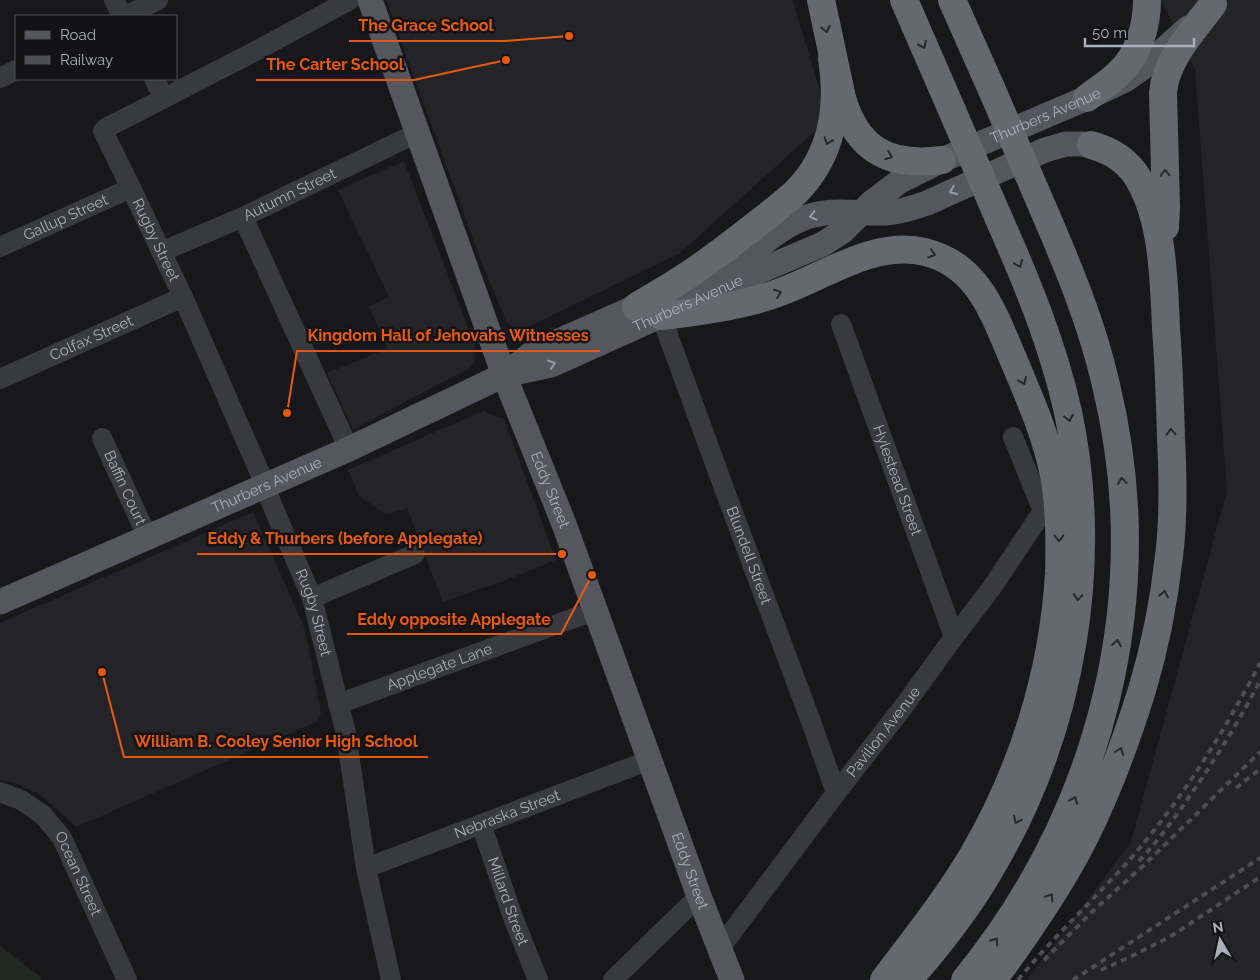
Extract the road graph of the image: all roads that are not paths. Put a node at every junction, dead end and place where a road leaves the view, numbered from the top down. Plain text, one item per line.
1 (114, 0) edge
2 (158, 0) edge
3 (350, 0) edge
4 (370, 0) edge
5 (821, 0) edge
6 (904, 0) edge
7 (952, 0) edge
8 (1147, 0) edge
9 (1215, 2) edge
10 (122, 15) edge
11 (125, 15) edge
12 (832, 58) junction
13 (15, 70) edge
14 (0, 78) edge
15 (155, 80) edge
16 (164, 98) junction
17 (1086, 98) junction
18 (417, 133) junction
19 (1090, 145) joint
20 (942, 160) junction
21 (132, 188) junction
22 (861, 212) junction
23 (243, 217) junction
24 (0, 247) edge
25 (161, 252) junction
26 (1163, 274) junction
27 (182, 297) junction
28 (649, 312) junction
29 (841, 324) dead end
30 (504, 375) junction
31 (0, 378) edge
32 (1013, 437) dead end
33 (102, 438) dead end
34 (349, 449) junction
35 (266, 486) junction
36 (148, 538) junction
37 (414, 554) dead end
38 (312, 598) junction
39 (0, 602) edge
40 (596, 610) junction
41 (954, 637) junction
42 (338, 704) junction
43 (650, 760) junction
44 (0, 792) edge
45 (836, 794) junction
46 (481, 824) junction
47 (366, 868) junction
48 (699, 896) junction
49 (720, 948) junction
50 (127, 980) edge
51 (390, 980) edge
52 (538, 980) edge
53 (613, 980) edge
54 (732, 980) edge
55 (884, 980) edge
56 (908, 980) edge
57 (966, 980) edge
58 (992, 980) edge

1 - 10 street
2 - 11 street
3 - 16 street
4 - 18 main road, Eddy Street
5 -> 12 highway
6 -> 56 highway, bridge
57 -> 7 highway, bridge
8 - 17 highway
9 - 17 main road, Thurbers Avenue
26 -> 9 highway
12 -> 20 highway
12 -> 28 highway
13 - 14 street
15 - 16 street
16 - 21 street, Rugby Street
17 - 20 main road, Thurbers Avenue
18 - 23 street, Autumn Street
18 - 30 main road, Eddy Street
19 -> 22 main road, Thurbers Avenue
19 - 26 highway
20 - 22 main road, Thurbers Avenue
21 - 24 street, Gallup Street
21 - 25 street, Rugby Street
22 - 28 main road, Thurbers Avenue
23 - 25 street, Autumn Street
23 - 34 street
25 - 27 street, Rugby Street
58 -> 26 highway
27 - 31 street, Colfax Street
27 - 35 street, Rugby Street
28 - 30 main road, Thurbers Avenue
28 - 45 street, Blundell Street
28 -> 55 highway
29 - 41 street, Hylestead Street
30 - 34 main road, Thurbers Avenue
30 - 40 main road, Eddy Street
32 - 41 street, Pavilion Avenue
33 - 36 street, Baffin Court
34 - 35 main road, Thurbers Avenue
35 - 36 main road, Thurbers Avenue
35 - 38 street, Rugby Street
36 - 39 main road, Thurbers Avenue
37 - 38 street
38 - 42 street, Rugby Street
40 - 42 street, Applegate Lane
40 - 43 main road, Eddy Street
41 - 45 street, Pavilion Avenue
42 - 47 street, Rugby Street
43 - 46 street, Nebraska Street
43 - 48 main road, Eddy Street
44 - 50 street, Ocean Street
45 - 49 street, Pavilion Avenue
46 - 47 street, Nebraska Street
46 - 52 street, Millard Street
47 - 51 street, Rugby Street
48 - 49 main road, Eddy Street
48 - 53 street
49 - 54 main road, Eddy Street

